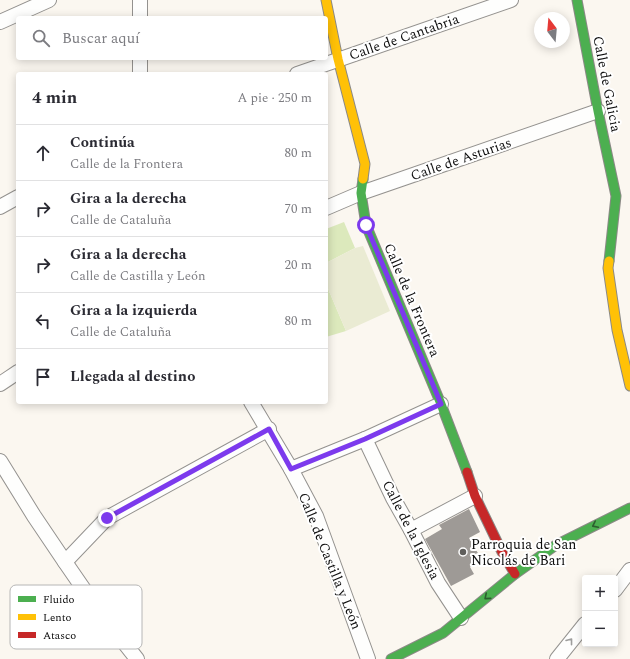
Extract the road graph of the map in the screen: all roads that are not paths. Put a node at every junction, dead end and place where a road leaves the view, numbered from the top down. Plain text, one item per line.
1 (49, 0) edge
2 (140, 0) edge
3 (326, 0) edge
4 (510, 0) edge
5 (577, 0) edge
6 (140, 16) edge
7 (0, 22) edge
8 (338, 59) junction
9 (140, 60) edge
10 (140, 72) edge
11 (302, 72) edge
12 (598, 111) junction
13 (361, 193) junction
14 (16, 198) edge
15 (0, 207) edge
16 (328, 207) edge
17 (16, 373) edge
18 (0, 384) edge
19 (630, 386) edge
20 (252, 404) edge
21 (441, 404) junction
22 (269, 429) junction
23 (365, 439) junction
24 (0, 461) edge
25 (291, 469) junction
26 (475, 496) junction
27 (630, 508) edge
28 (412, 530) junction
29 (65, 562) junction
30 (630, 570) edge
31 (516, 574) junction
32 (81, 585) edge
33 (618, 586) edge
34 (461, 618) junction
35 (582, 628) edge
36 (129, 649) edge
37 (137, 659) edge
38 (368, 659) edge
39 (391, 659) edge
40 (557, 659) edge

1 - 7 street
2 - 6 street
3 - 8 street, Calle de la Frontera
4 - 8 street, Calle de Cantabria
5 - 12 street, Calle de Galicia
8 - 11 street, Calle de Cantabria
8 - 13 street, Calle de la Frontera
9 - 10 street
12 - 13 street, Calle de Asturias
12 - 19 street, Calle de Galicia
13 - 16 street, Calle de Asturias
13 - 21 street, Calle de la Frontera
14 - 15 street
17 - 18 street
20 - 22 street, Calle de Castilla y León
21 - 23 street
21 - 26 street, Calle de la Frontera
22 - 25 street, Calle de Castilla y León
22 - 29 street
23 - 25 street
23 - 28 street, Calle de la Iglesia
24 - 29 street
25 - 38 street, Calle de Castilla y León
26 - 28 street
26 - 31 street, Calle de la Frontera
27 -> 31 street
28 - 34 street, Calle de la Iglesia
29 - 32 street
30 - 33 street
31 -> 34 street
34 - 39 street
40 -> 35 street
36 - 37 street

